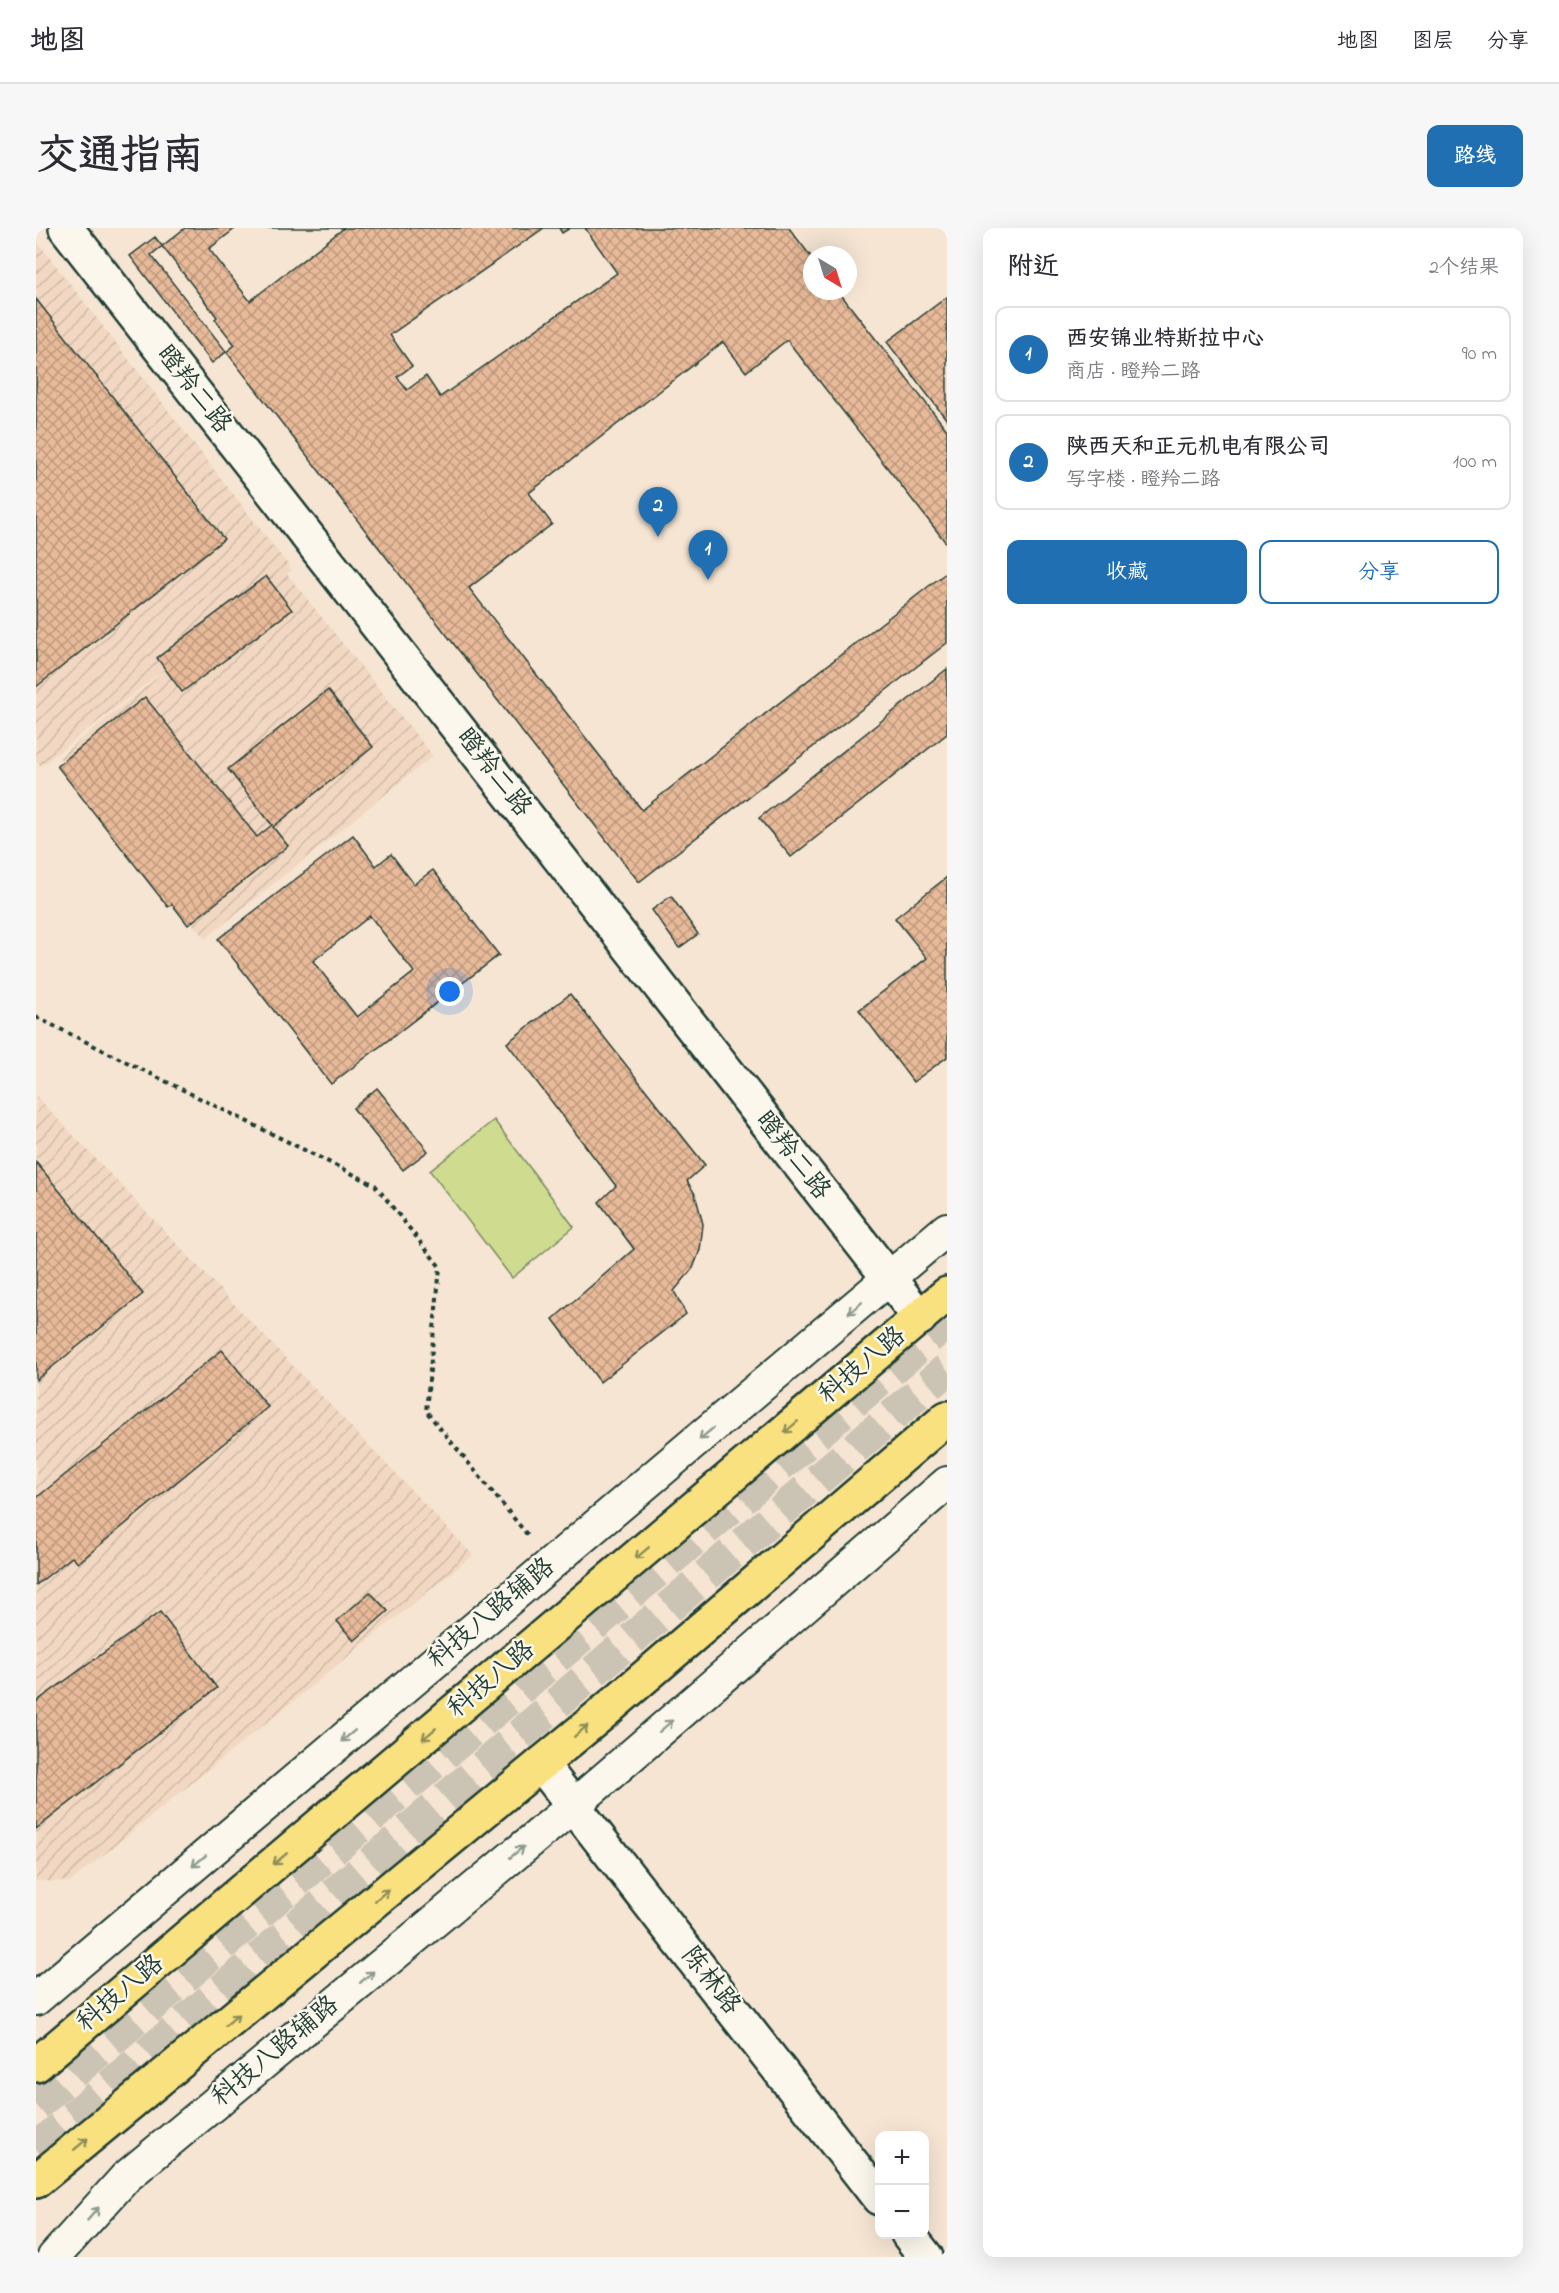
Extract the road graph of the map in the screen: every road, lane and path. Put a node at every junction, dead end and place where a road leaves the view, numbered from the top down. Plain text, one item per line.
1 (66, 228) edge
2 (36, 1017) edge
3 (947, 1229) edge
4 (889, 1279) junction
5 (947, 1294) edge
6 (920, 1318) junction
7 (947, 1418) edge
8 (947, 1483) edge
9 (551, 1564) junction
10 (541, 1764) junction
11 (573, 1806) junction
12 (36, 1999) edge
13 (36, 2065) edge
14 (36, 2181) edge
15 (875, 2193) edge
16 (911, 2239) edge
17 (54, 2257) edge
18 (926, 2257) edge

1 - 4 street, 瞪羚二路
2 - 9 path
3 - 4 street, 科技八路辅路
4 - 6 street, 瞪羚二路
4 -> 9 street, 科技八路辅路
5 - 6 main road, 科技八路
6 -> 13 main road, 科技八路
10 -> 7 main road
11 -> 8 street, 科技八路辅路
9 -> 12 street, 科技八路辅路
10 - 11 street, 陈林路
14 -> 10 main road
11 - 15 street, 陈林路
17 -> 11 street, 科技八路辅路
16 - 18 street

